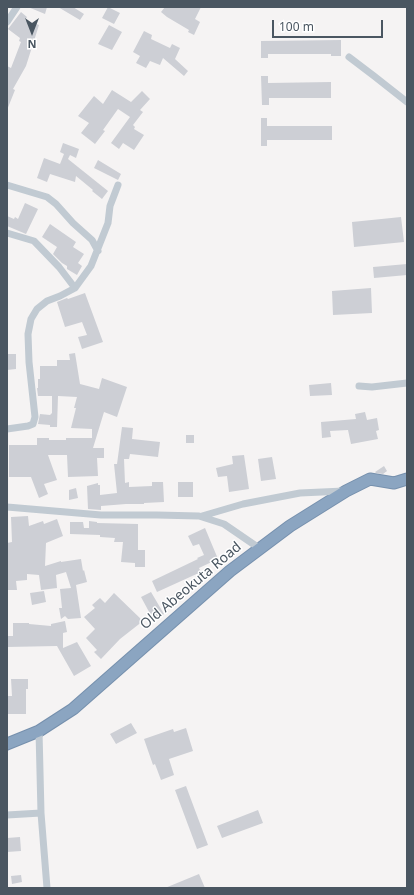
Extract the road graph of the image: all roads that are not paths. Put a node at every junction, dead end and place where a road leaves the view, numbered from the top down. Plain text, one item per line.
1 (17, 7) edge
2 (7, 22) edge
3 (349, 57) dead end
4 (407, 102) edge
5 (7, 185) edge
6 (118, 185) dead end
7 (7, 233) edge
8 (98, 251) junction
9 (75, 288) junction
10 (407, 383) edge
11 (359, 386) dead end
12 (7, 429) edge
13 (407, 479) edge
14 (346, 491) junction
15 (7, 508) edge
16 (199, 516) junction
17 (259, 548) junction
18 (40, 731) junction
19 (7, 744) edge
20 (41, 813) junction
21 (7, 815) edge
22 (47, 888) edge

1 - 2 street
3 - 4 street
5 - 8 street
6 - 8 street
7 - 9 street
8 - 9 street
9 - 12 street
10 - 11 street
13 - 14 highway, Old Abeokuta Road
14 - 16 street
14 - 17 highway, Old Abeokuta Road
15 - 16 street
16 - 17 street
17 - 18 highway, Old Abeokuta Road
18 - 19 highway, Old Abeokuta Road
18 - 20 street
20 - 21 street
20 - 22 street

